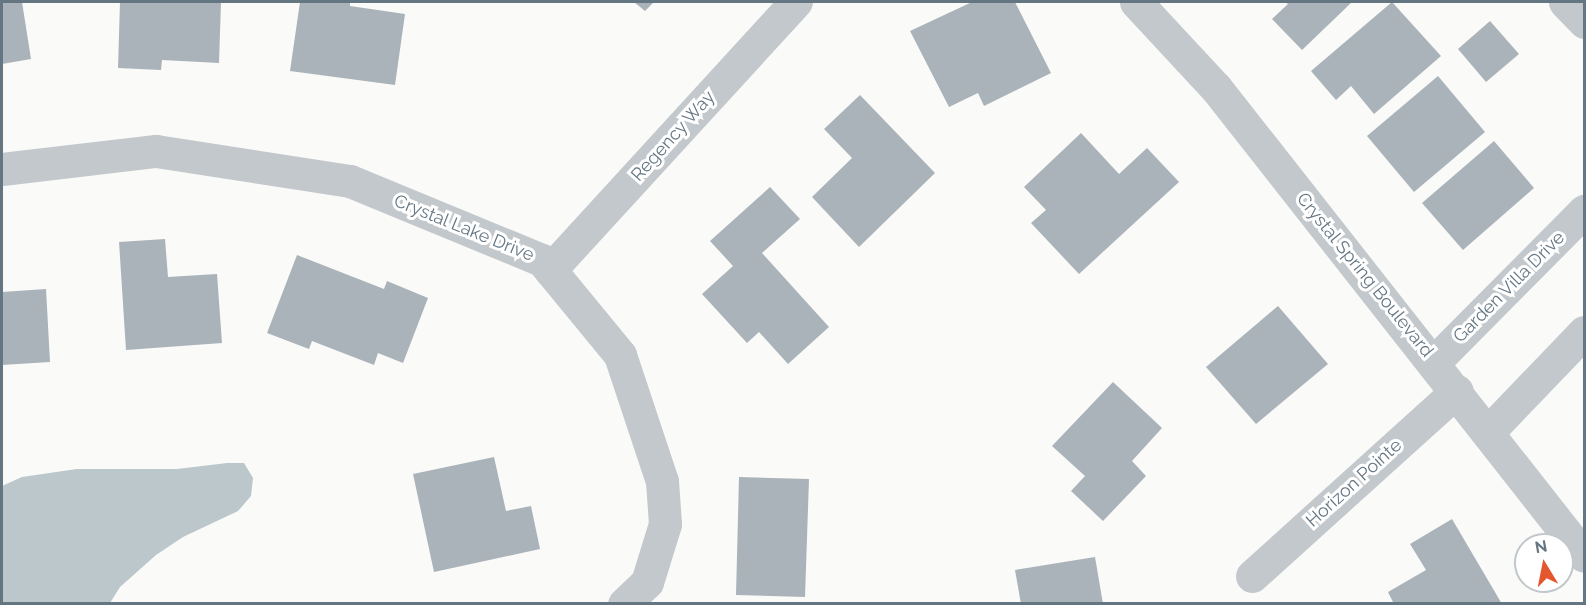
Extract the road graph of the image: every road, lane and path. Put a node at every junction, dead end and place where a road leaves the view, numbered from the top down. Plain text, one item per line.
1 (796, 2) edge
2 (1136, 2) edge
3 (1565, 2) edge
4 (1584, 22) edge
5 (2, 168) edge
6 (1584, 211) edge
7 (550, 270) junction
8 (1584, 332) edge
9 (1434, 362) junction
10 (1457, 391) junction
11 (1489, 431) junction
12 (1584, 556) edge
13 (1252, 576) dead end
14 (624, 603) edge

1 - 7 street, Regency Way
2 - 9 street, Crystal Spring Boulevard
3 - 4 street
5 - 7 street, Crystal Lake Drive
6 - 9 street, Garden Villa Drive
7 - 14 street, Crystal Lake Drive
8 - 11 street
9 - 10 street, Crystal Spring Boulevard
10 - 11 street, Crystal Spring Boulevard
10 - 13 street, Horizon Pointe
11 - 12 street, Crystal Spring Boulevard

